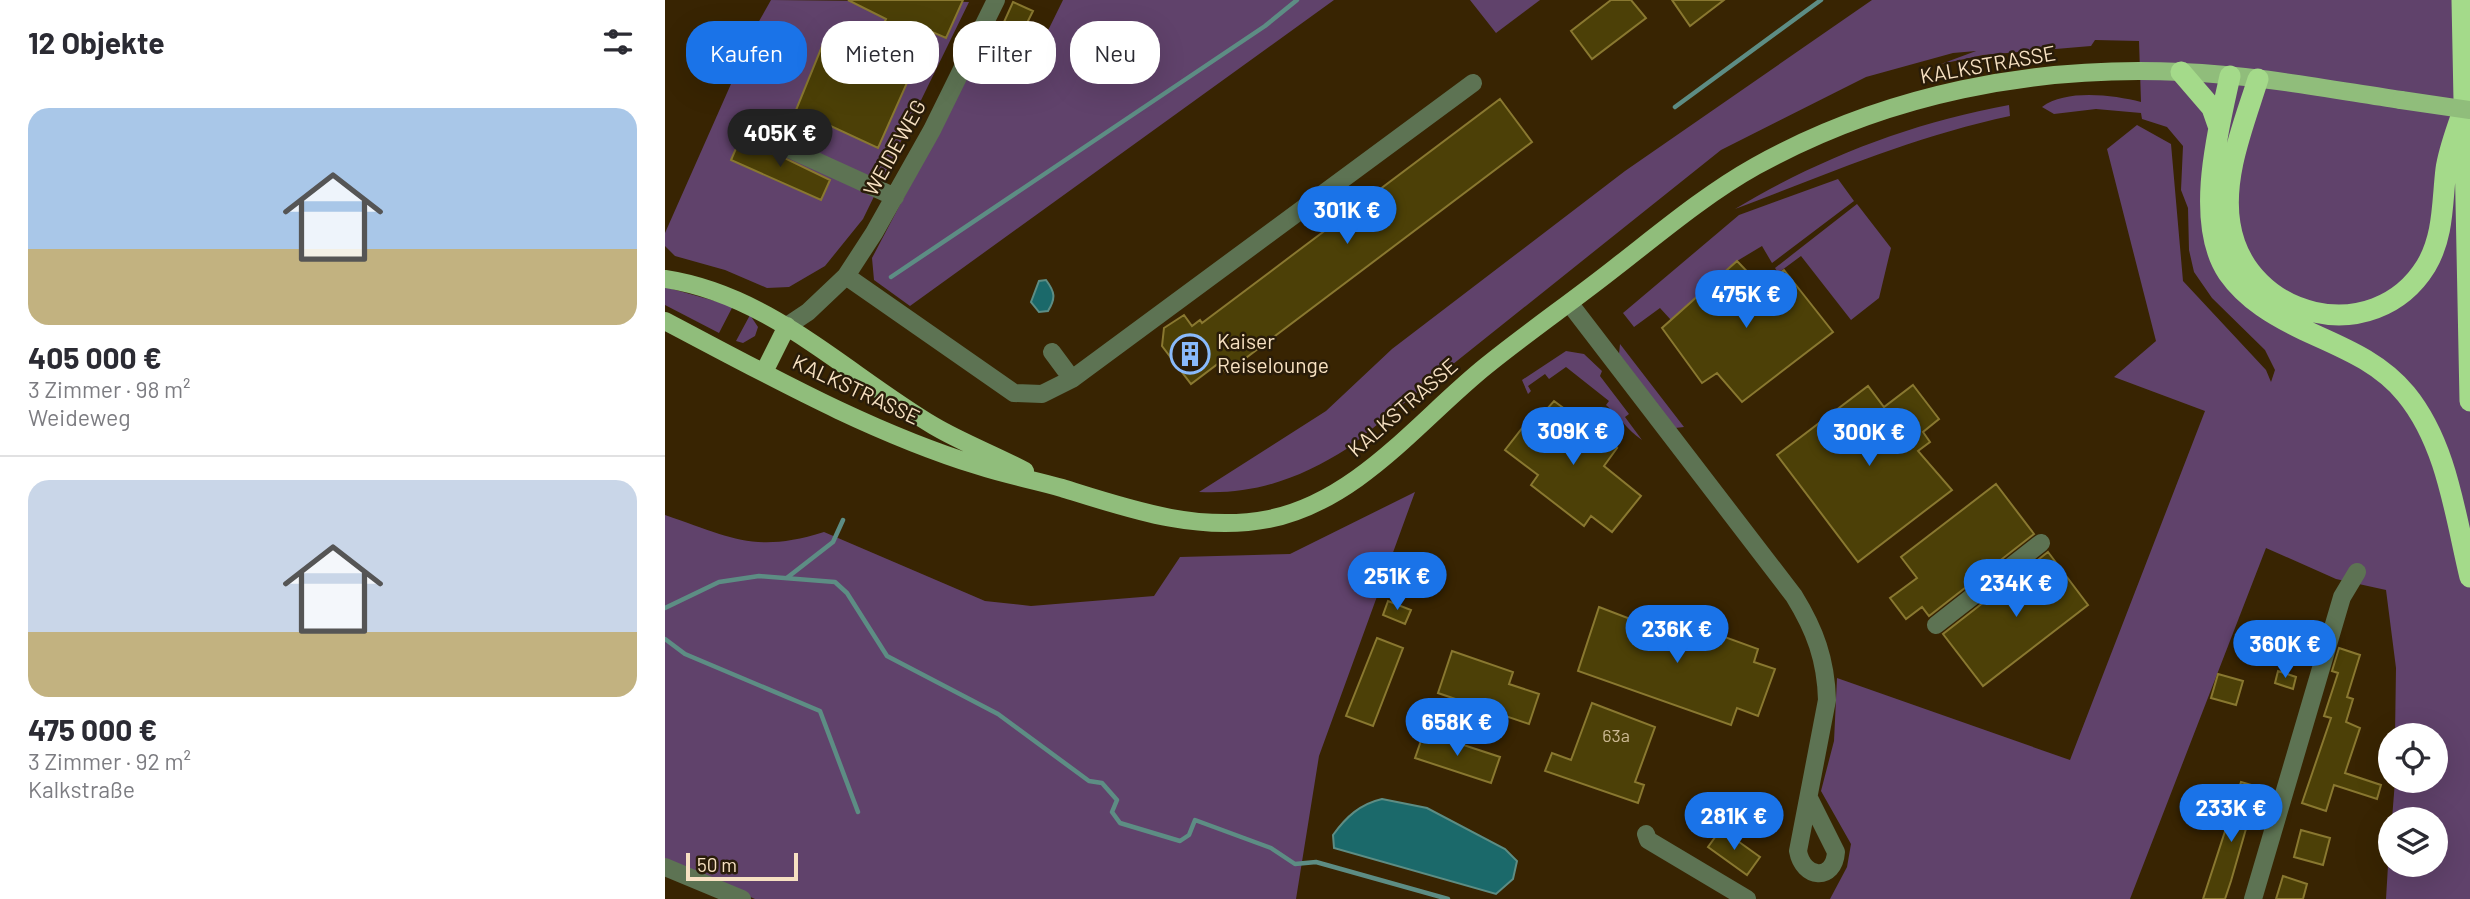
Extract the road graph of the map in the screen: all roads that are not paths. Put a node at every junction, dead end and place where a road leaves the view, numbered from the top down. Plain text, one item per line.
1 (996, 0) edge
2 (2462, 0) edge
3 (2181, 72) junction
4 (2230, 76) junction
5 (2258, 79) junction
6 (1473, 83) dead end
7 (2467, 109) edge
8 (2219, 128) junction
9 (750, 131) dead end
10 (895, 197) junction
11 (846, 276) junction
12 (665, 279) edge
13 (1570, 304) junction
14 (665, 321) edge
15 (787, 326) junction
16 (1052, 352) dead end
17 (764, 372) junction
18 (1072, 379) junction
19 (2470, 401) edge
20 (1049, 484) junction
21 (2041, 543) dead end
22 (2357, 572) dead end
23 (2470, 577) edge
24 (1937, 625) dead end
25 (1809, 798) dead end
26 (1646, 834) dead end
27 (665, 867) edge
28 (742, 899) edge
29 (1747, 899) edge
30 (2253, 899) edge

1 - 10 street, WEIDEWEG
2 - 7 highway
3 - 4 main road, KALKSTRASSE
3 - 8 highway
3 - 13 main road, KALKSTRASSE
4 - 5 main road, KALKSTRASSE
4 - 8 highway
5 - 7 main road, KALKSTRASSE, bridge
5 - 7 highway
6 - 18 street
7 - 19 highway
8 - 23 highway
9 - 10 street
10 - 11 street, WEIDEWEG
11 - 15 street, WEIDEWEG
11 - 18 street
12 - 15 main road, KALKSTRASSE
13 - 20 main road, KALKSTRASSE
13 - 25 street
14 - 17 main road, KALKSTRASSE
15 - 17 main road, KALKSTRASSE
15 - 20 main road, KALKSTRASSE
16 - 18 street
17 - 20 main road, KALKSTRASSE
21 - 24 street
22 - 30 street
26 - 29 street
27 - 28 street

